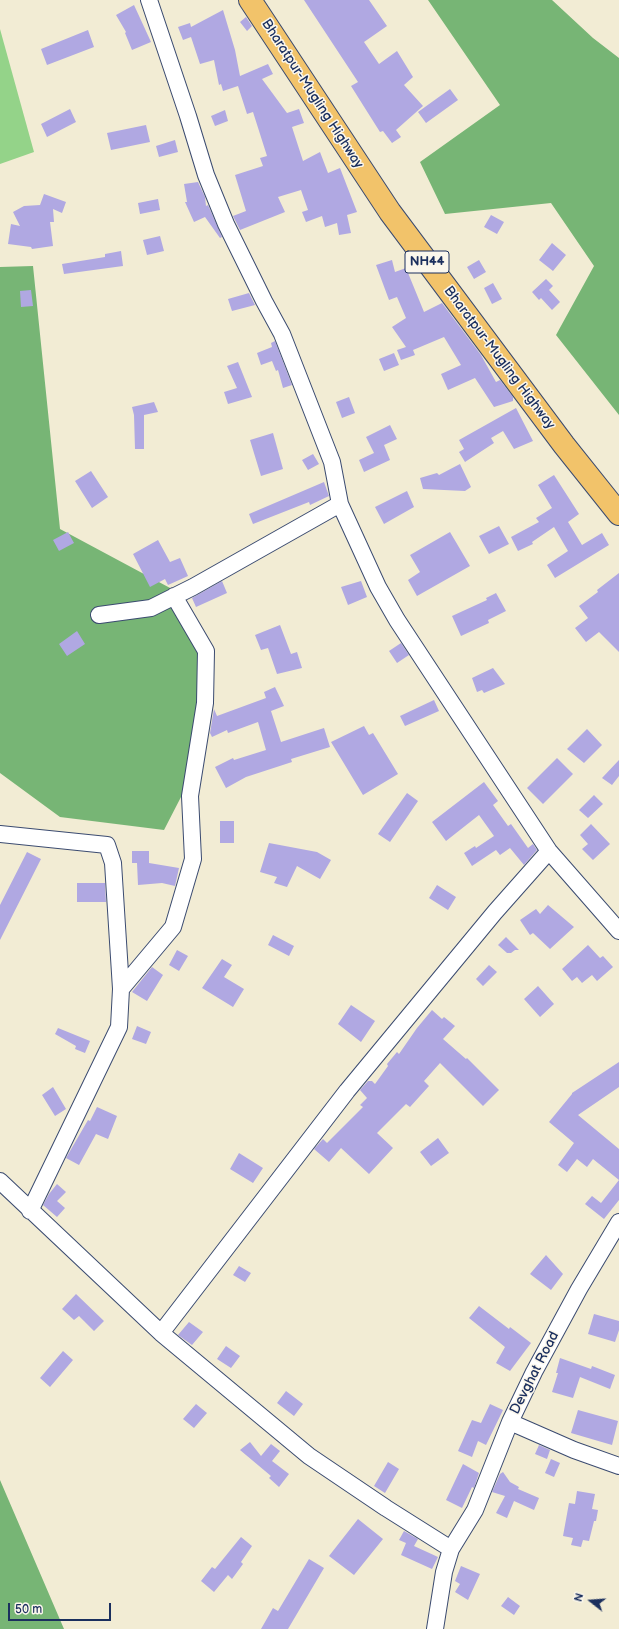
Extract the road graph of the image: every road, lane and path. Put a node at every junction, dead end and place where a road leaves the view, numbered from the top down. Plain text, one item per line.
1 (149, 0) edge
2 (250, 0) edge
3 (340, 504) junction
4 (619, 514) edge
5 (174, 596) junction
6 (99, 615) dead end
7 (0, 834) edge
8 (549, 851) junction
9 (619, 931) edge
10 (121, 989) junction
11 (0, 1181) edge
12 (30, 1211) junction
13 (619, 1222) edge
14 (161, 1333) junction
15 (510, 1422) junction
16 (619, 1466) edge
17 (451, 1549) junction
18 (434, 1629) edge

1 - 3 street
2 - 4 highway, Bharatpur-Mugling Highway / NH44
3 - 5 street
3 - 8 street
5 - 6 street
5 - 10 street
7 - 10 street
8 - 9 street
8 - 14 street
10 - 12 street
11 - 12 street
12 - 14 street
13 - 15 street, Devghat Road
14 - 17 street
15 - 16 street, Devghat Road
15 - 17 street
17 - 18 street

